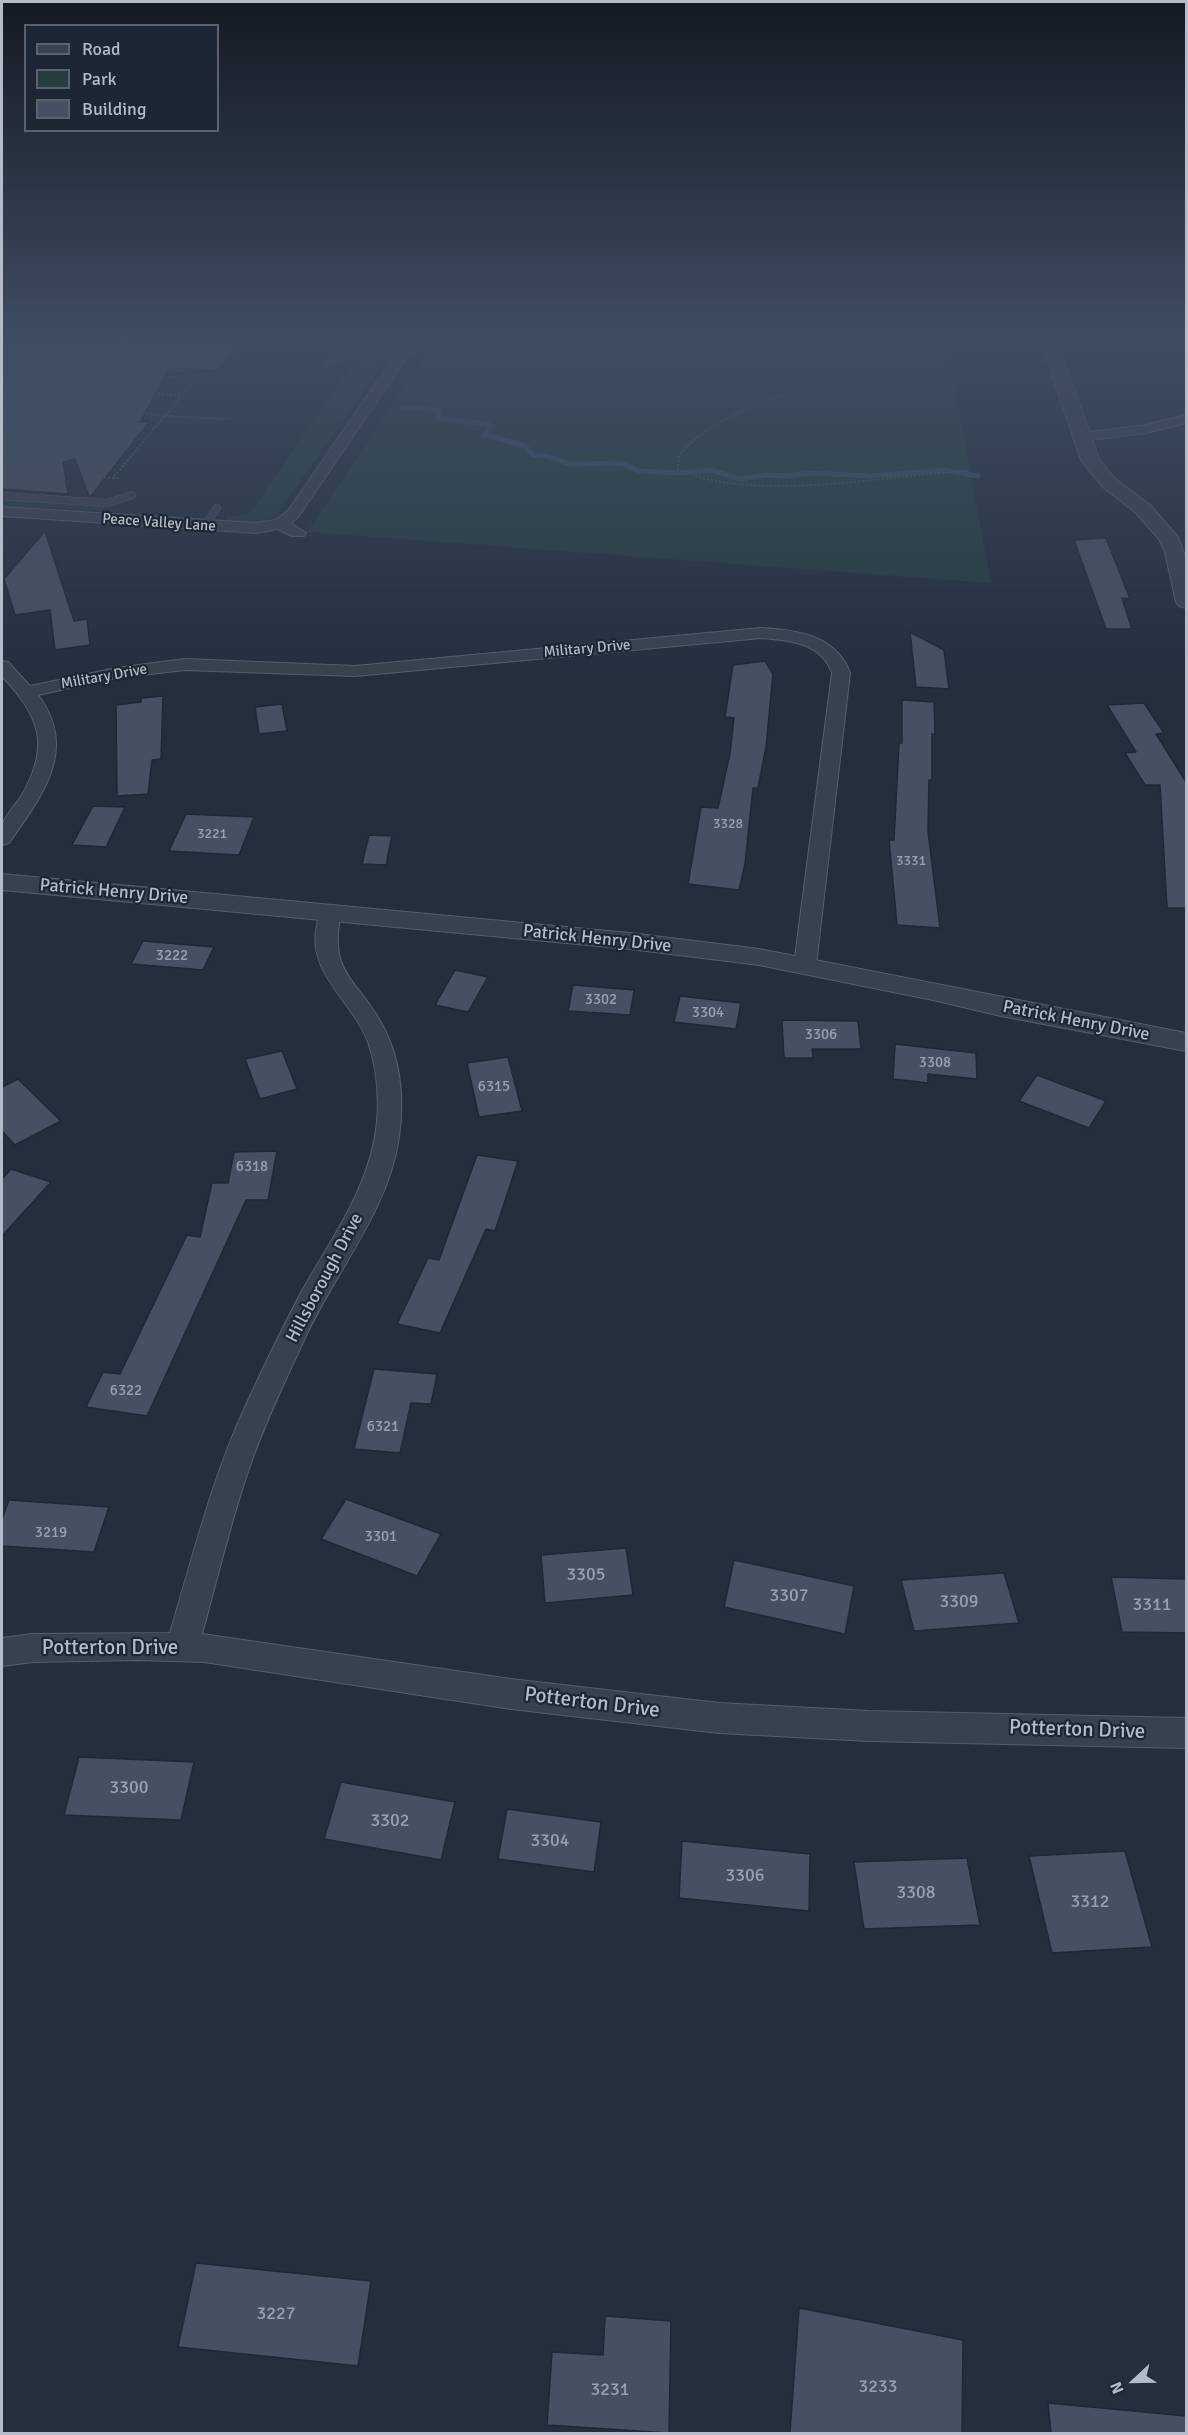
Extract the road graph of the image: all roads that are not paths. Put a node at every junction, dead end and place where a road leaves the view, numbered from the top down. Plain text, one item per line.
1 (336, 452) edge
2 (1089, 452) edge
3 (132, 495) dead end
4 (2, 496) edge
5 (217, 508) dead end
6 (4, 515) edge
7 (280, 524) junction
8 (204, 526) junction
9 (298, 533) dead end
10 (1186, 602) edge
11 (2, 666) edge
12 (26, 692) junction
13 (2, 839) edge
14 (2, 882) edge
15 (330, 913) junction
16 (805, 965) junction
17 (1186, 1042) edge
18 (182, 1647) junction
19 (2, 1652) edge
20 (1186, 1733) edge

1 - 7 street
2 - 10 street
3 - 4 lane
5 - 8 lane
6 - 8 street, Peace Valley Lane
7 - 8 street, Peace Valley Lane
7 - 9 street
11 - 12 street
12 - 13 street
12 - 16 street, Military Drive
14 - 15 street, Patrick Henry Drive
15 - 16 street, Patrick Henry Drive
15 - 18 street, Hillsborough Drive
16 - 17 street, Patrick Henry Drive
18 - 19 street, Potterton Drive
18 - 20 street, Potterton Drive

